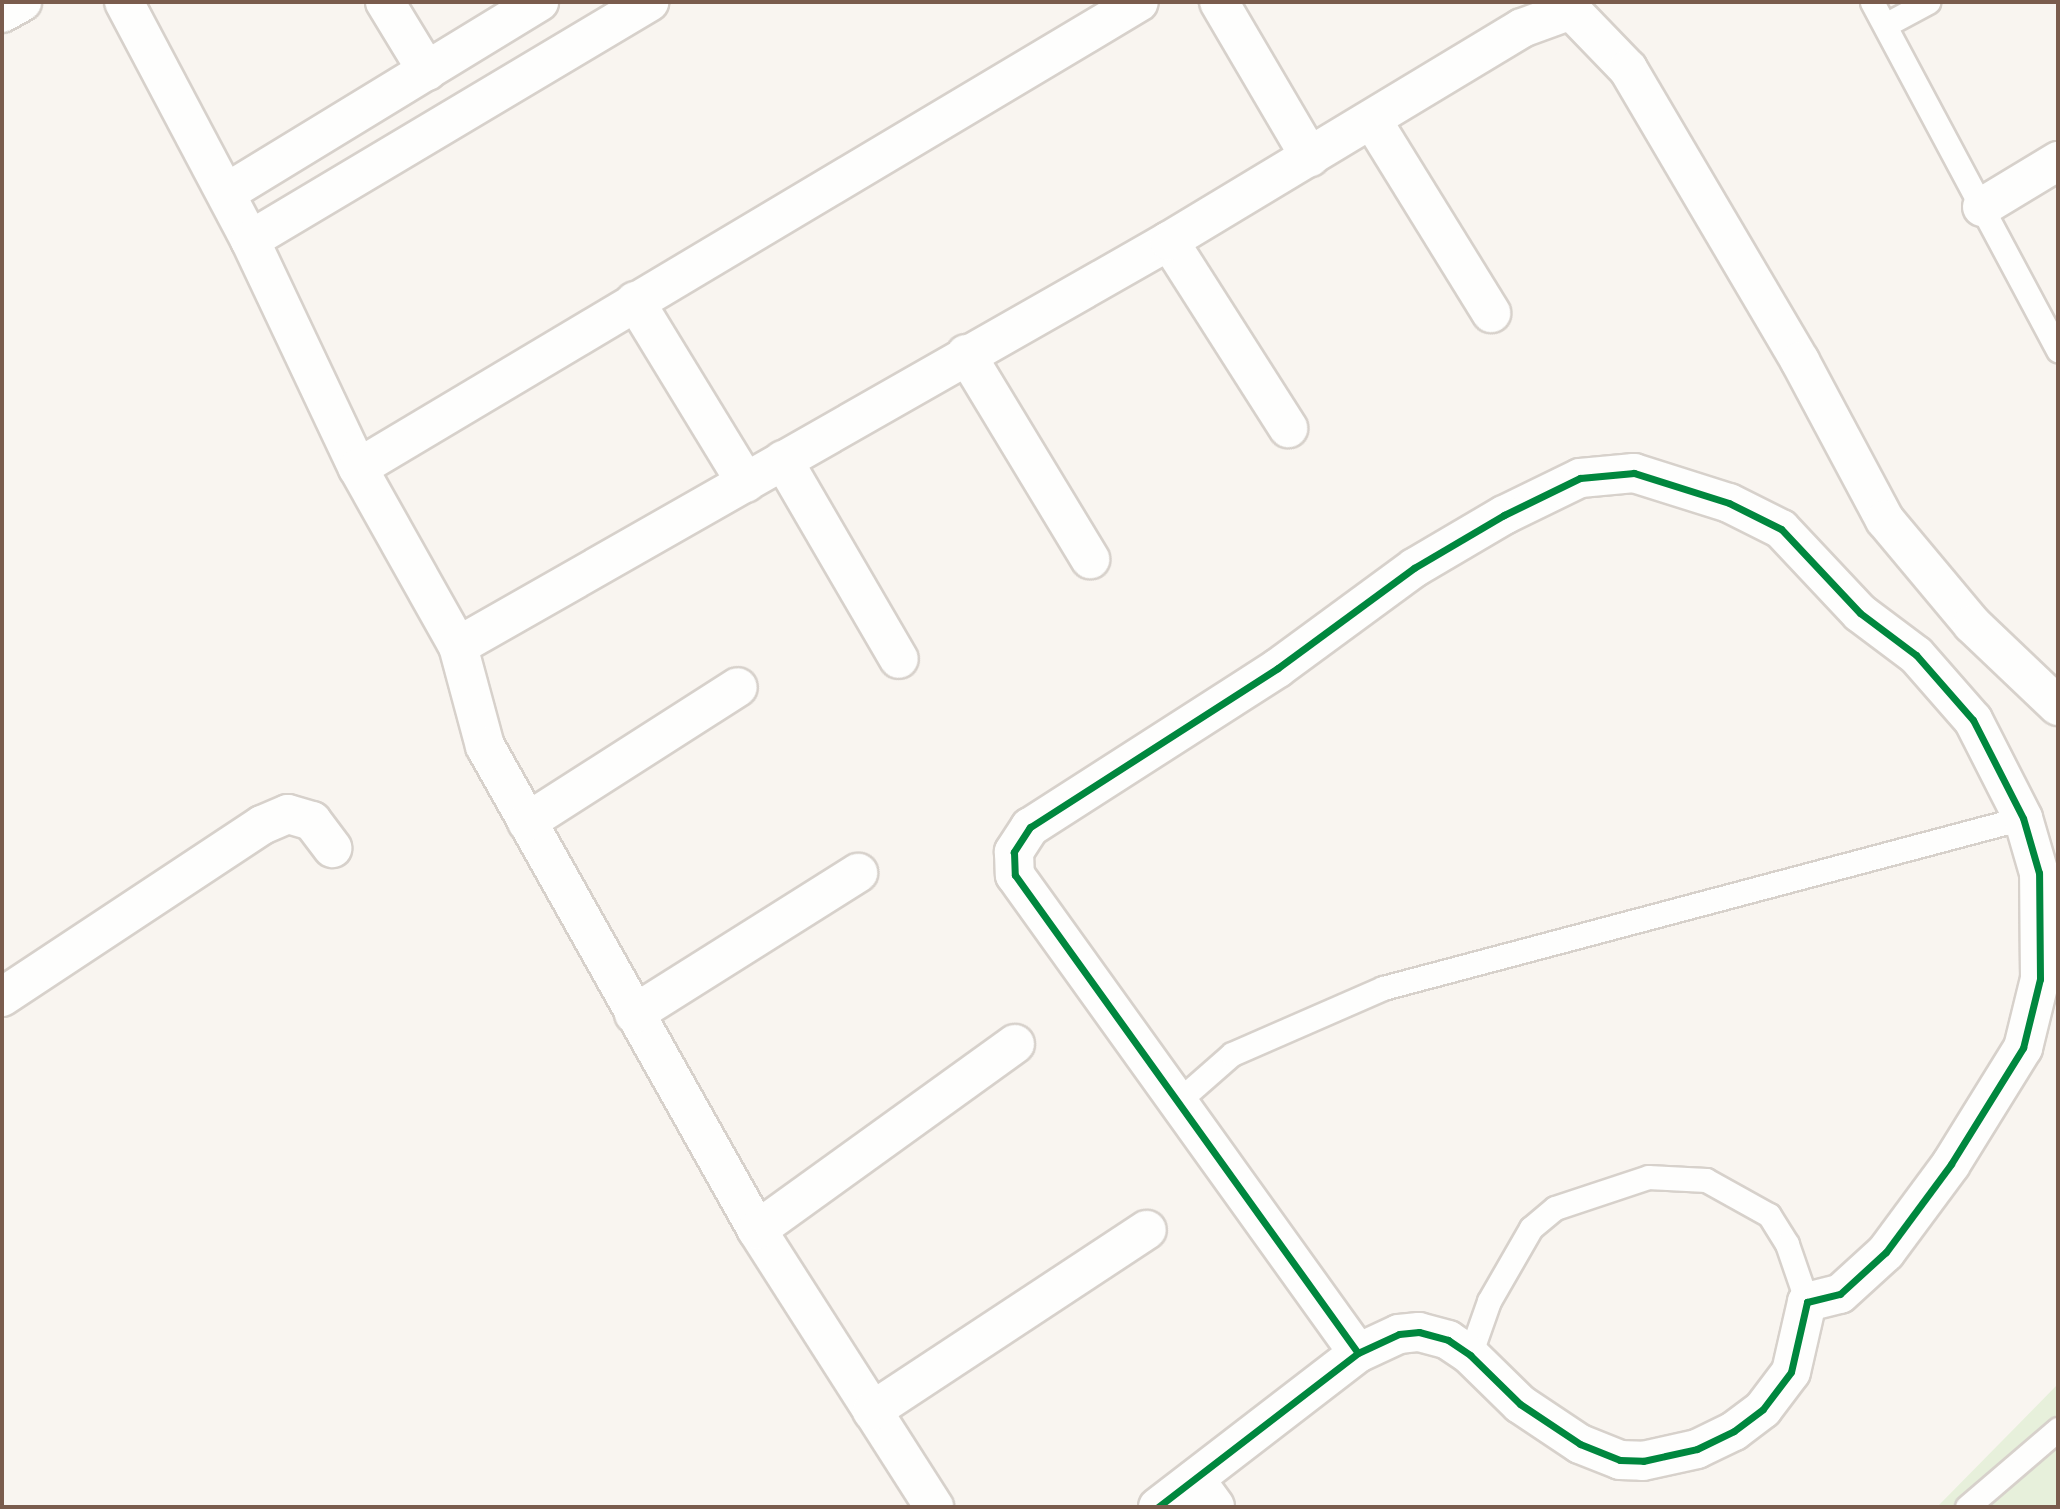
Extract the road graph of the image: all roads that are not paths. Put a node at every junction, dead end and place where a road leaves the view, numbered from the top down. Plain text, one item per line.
1 (22, 2) edge
2 (124, 2) edge
3 (385, 2) edge
4 (539, 2) edge
5 (650, 2) edge
6 (1139, 2) edge
7 (1219, 2) edge
8 (1872, 2) edge
9 (1928, 2) edge
10 (2, 13) edge
11 (1887, 24) junction
12 (426, 71) junction
13 (1372, 120) junction
14 (1310, 157) junction
15 (2058, 161) edge
16 (226, 193) junction
17 (1982, 206) junction
18 (250, 240) junction
19 (1169, 241) junction
20 (635, 301) junction
21 (1491, 313) dead end
22 (2058, 351) edge
23 (966, 354) junction
24 (1288, 428) dead end
25 (783, 460) junction
26 (358, 468) junction
27 (746, 483) junction
28 (1090, 559) dead end
29 (458, 646) junction
30 (899, 659) dead end
31 (738, 688) dead end
32 (2058, 706) edge
33 (2023, 818) junction
34 (527, 822) junction
35 (332, 848) dead end
36 (858, 873) dead end
37 (2, 997) edge
38 (634, 1014) junction
39 (1015, 1044) dead end
40 (1176, 1103) junction
41 (757, 1230) junction
42 (1147, 1230) dead end
43 (1807, 1302) junction
44 (1358, 1353) junction
45 (1470, 1355) junction
46 (872, 1411) junction
47 (2058, 1429) edge
48 (1205, 1493) edge
49 (934, 1507) edge
50 (1158, 1507) edge
51 (1967, 1507) edge

1 - 10 street
2 - 16 street
3 - 12 street
4 - 12 street
5 - 18 street
6 - 20 street
7 - 14 street
8 - 11 lane
9 - 11 lane
11 - 17 lane
12 - 16 street
13 - 14 street
13 - 21 street
13 - 32 street
14 - 19 street
15 - 17 street
16 - 18 street
17 - 22 lane
18 - 26 street
19 - 23 street
19 - 24 street
20 - 26 street
20 - 27 street
23 - 25 street
23 - 28 street
25 - 27 street
25 - 30 street
26 - 29 street
27 - 29 street
29 - 34 street
31 - 34 street
33 - 40 lane
33 - 40 street
33 - 43 street
34 - 38 street
35 - 37 street
36 - 38 street
38 - 41 street
39 - 41 street
40 - 44 street
41 - 46 street
42 - 46 street
43 - 45 street
43 - 45 lane
44 - 45 street
44 - 48 street
46 - 49 street
47 - 51 lane
48 - 50 street

